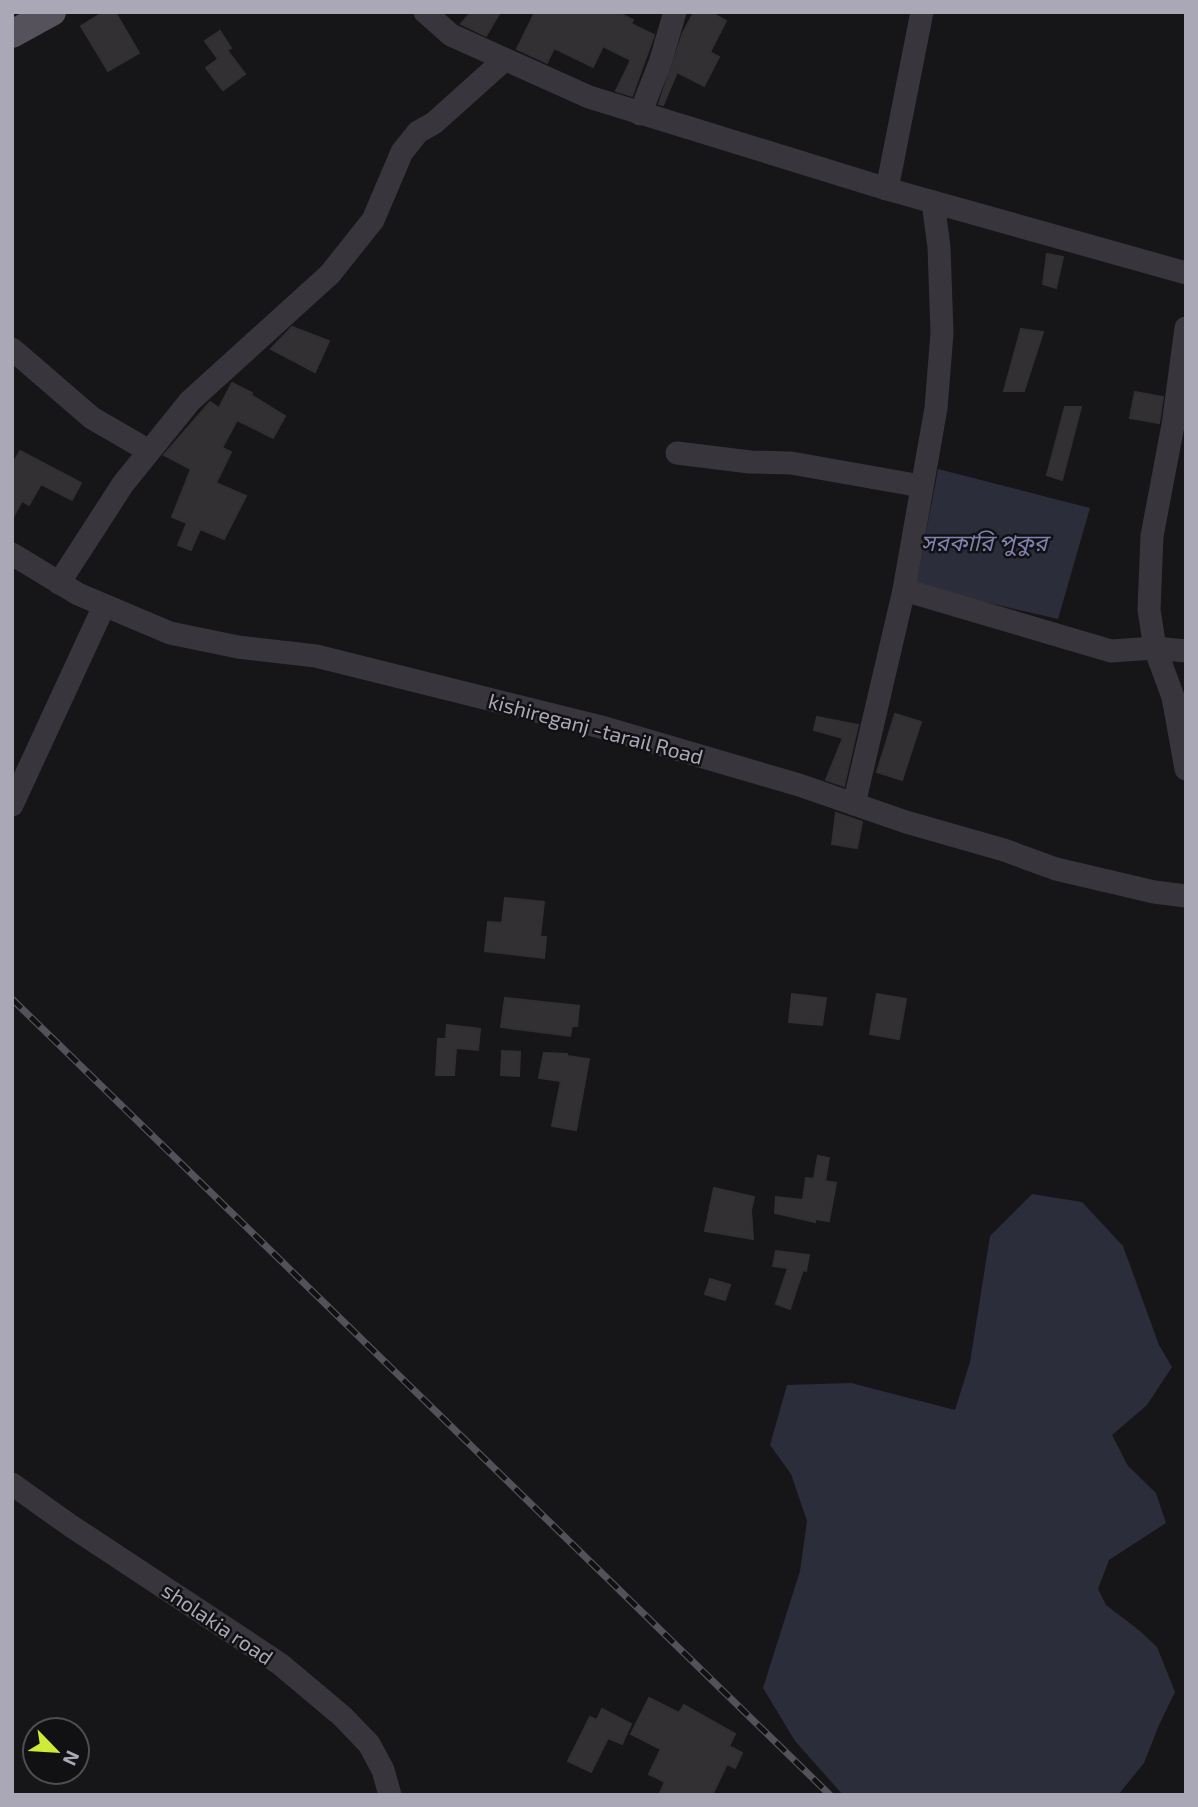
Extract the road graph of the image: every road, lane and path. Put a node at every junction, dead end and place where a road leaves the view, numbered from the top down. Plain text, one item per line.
1 (52, 12) edge
2 (425, 12) edge
3 (675, 12) edge
4 (922, 12) edge
5 (12, 34) edge
6 (503, 61) junction
7 (640, 114) junction
8 (887, 189) junction
9 (933, 202) junction
10 (1186, 273) edge
11 (1186, 328) edge
12 (12, 349) edge
13 (1183, 362) edge
14 (149, 451) junction
15 (677, 453) dead end
16 (920, 485) junction
17 (12, 554) edge
18 (59, 583) junction
19 (904, 590) junction
20 (104, 606) junction
21 (1155, 648) junction
22 (1186, 651) edge
23 (1180, 698) edge
24 (1186, 769) edge
25 (854, 804) junction
26 (12, 805) edge
27 (1186, 896) edge
28 (12, 1484) edge
29 (390, 1795) edge

1 - 5 main road
2 - 6 street
3 - 7 street
4 - 8 street
6 - 7 street
6 - 14 street
7 - 8 street
8 - 9 street
9 - 10 street
9 - 16 street
11 - 13 street
12 - 14 street
13 - 21 street
14 - 18 street
15 - 16 street
16 - 19 street
17 - 18 street, kishireganj -tarail Road
18 - 20 street, kishireganj -tarail Road
19 - 21 street
19 - 25 street
20 - 25 street, kishireganj -tarail Road
20 - 26 street
21 - 22 street
21 - 23 street
23 - 24 street
25 - 27 street, kishireganj -tarail Road
28 - 29 street, sholakia road

